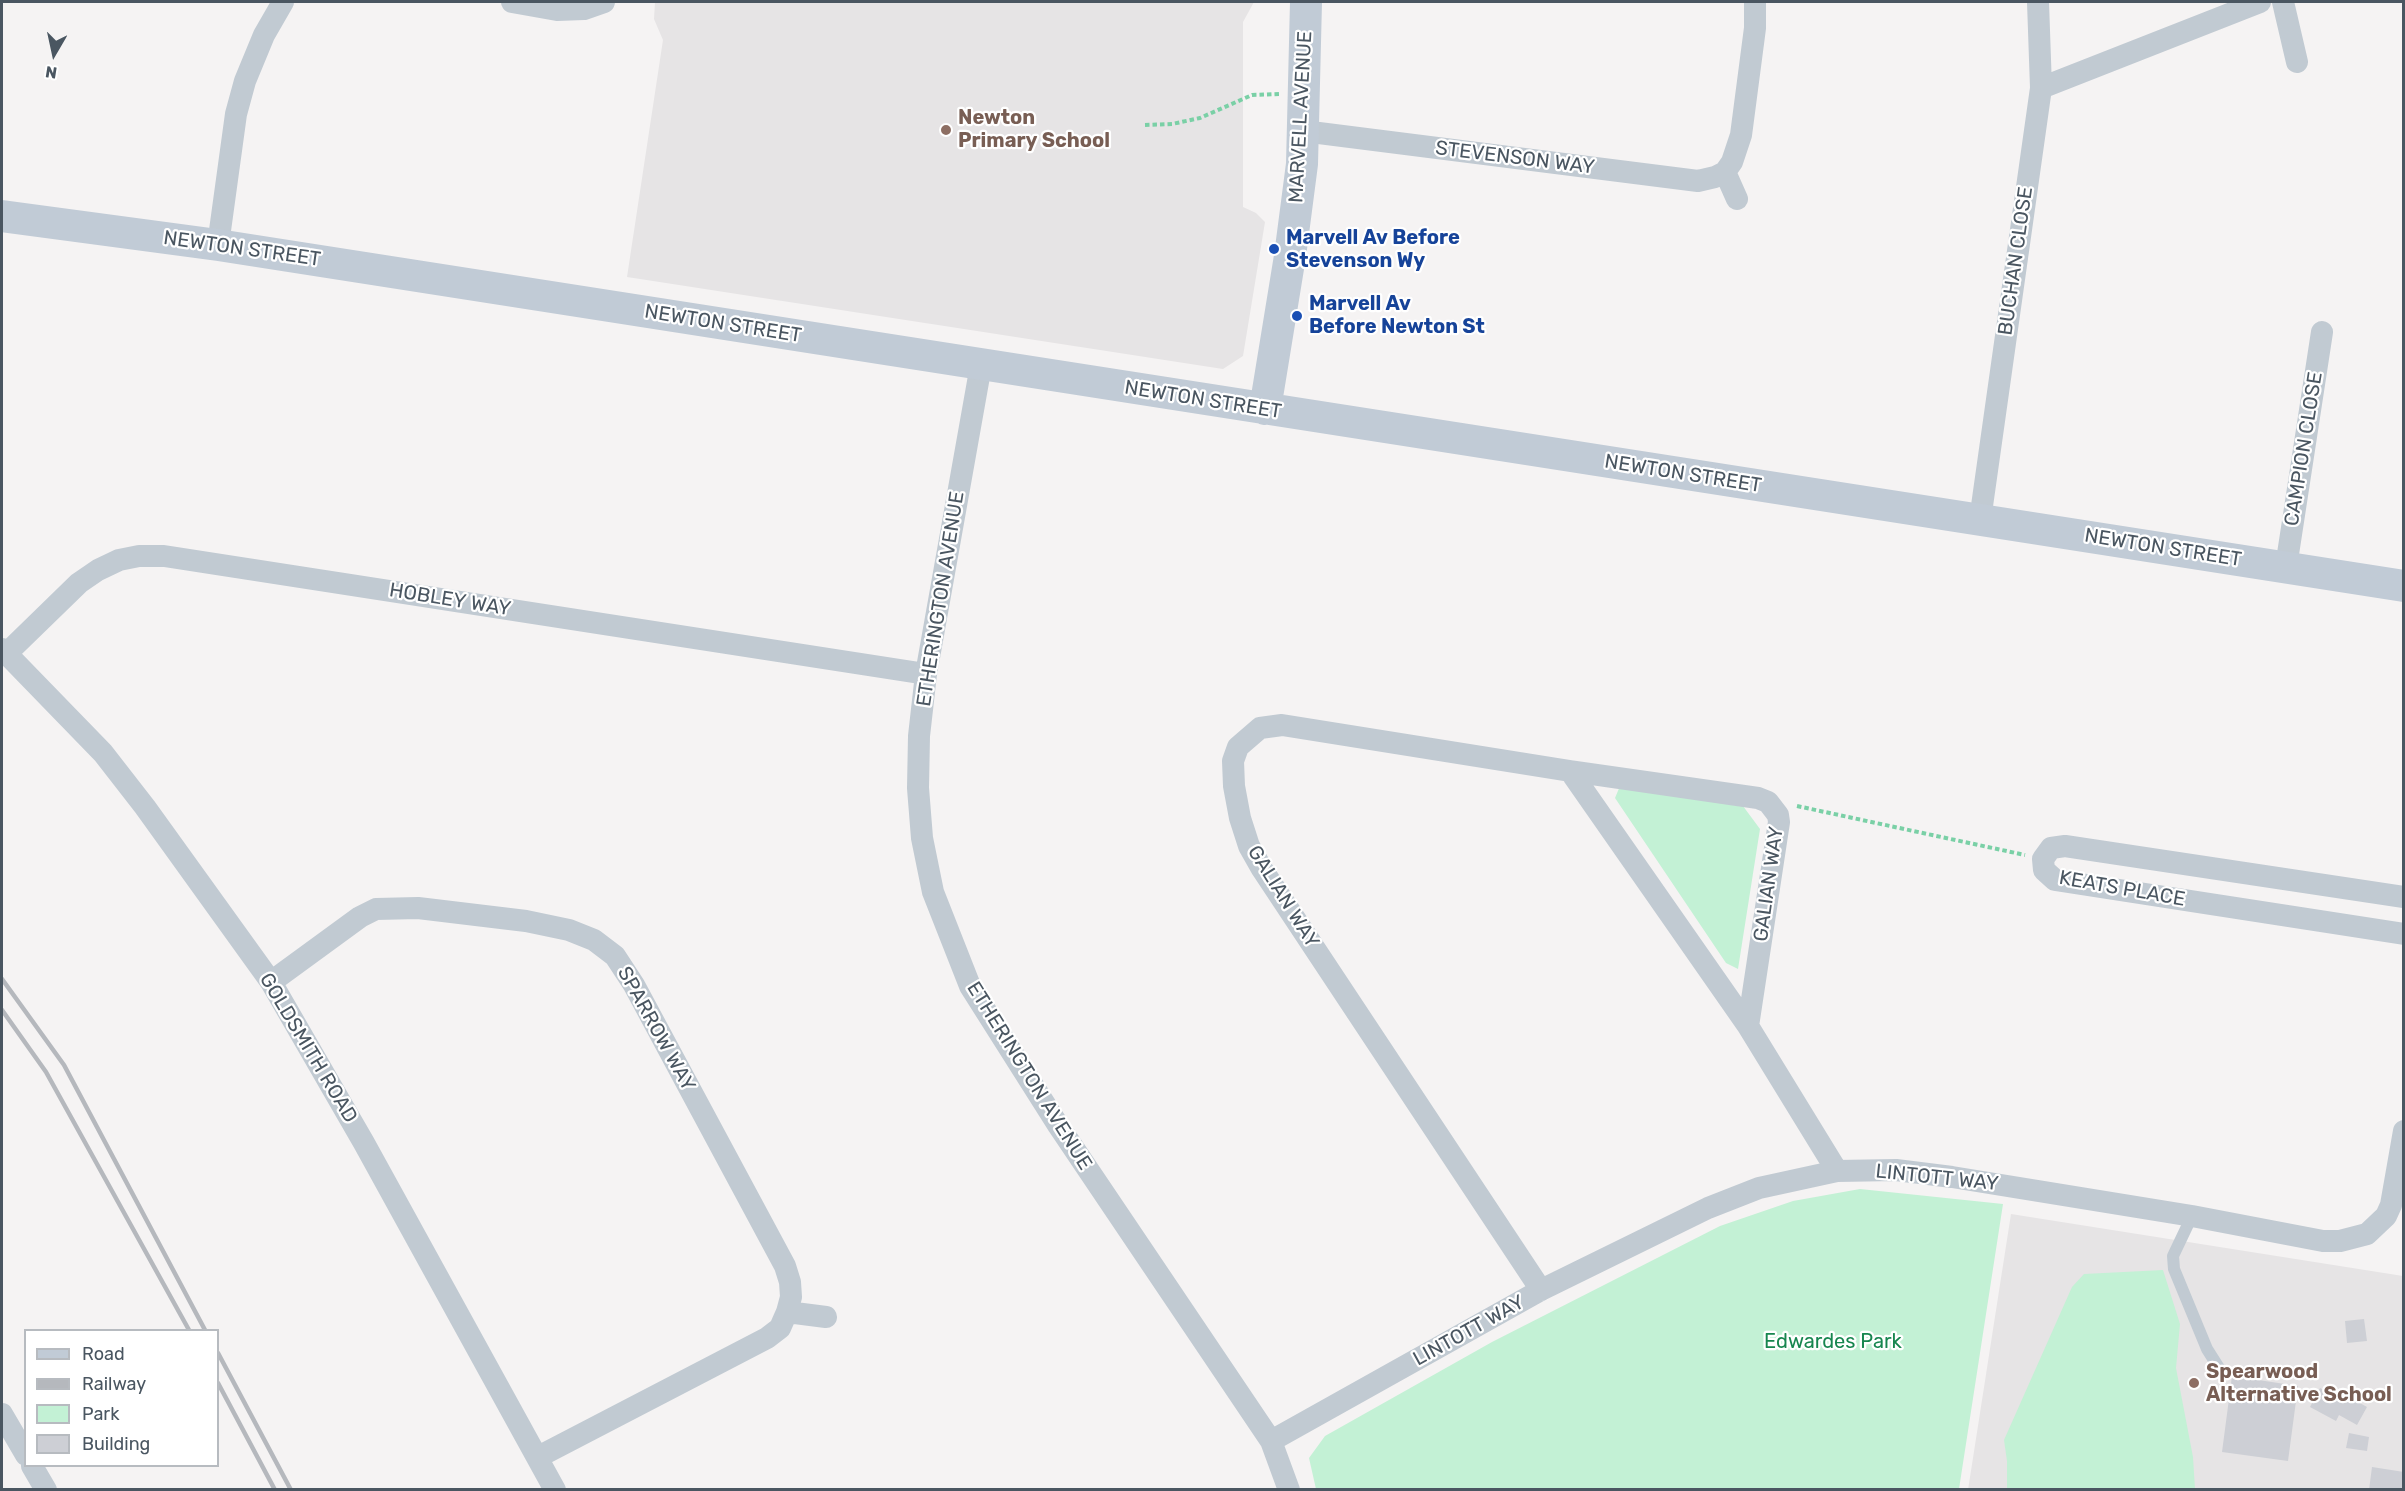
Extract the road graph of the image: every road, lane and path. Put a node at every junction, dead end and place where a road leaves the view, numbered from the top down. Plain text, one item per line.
1 (283, 2) edge
2 (512, 2) edge
3 (604, 2) edge
4 (1306, 2) edge
5 (1755, 2) edge
6 (2038, 2) edge
7 (2260, 2) edge
8 (2283, 2) edge
9 (2297, 62) dead end
10 (2041, 88) junction
11 (1286, 94) dead end
12 (1145, 125) dead end
13 (1303, 131) junction
14 (1725, 172) junction
15 (1737, 199) dead end
16 (2, 216) edge
17 (218, 245) junction
18 (2322, 332) dead end
19 (981, 365) junction
20 (1265, 409) junction
21 (1980, 520) junction
22 (2286, 567) junction
23 (2403, 586) edge
24 (4, 651) edge
25 (926, 674) junction
26 (1570, 771) junction
27 (1774, 808) junction
28 (2043, 859) junction
29 (2403, 897) edge
30 (2403, 934) edge
31 (271, 982) junction
32 (1748, 1026) junction
33 (2403, 1131) edge
34 (1838, 1171) junction
35 (2192, 1216) junction
36 (1541, 1290) junction
37 (787, 1312) junction
38 (826, 1317) dead end
39 (2219, 1368) dead end
40 (2, 1414) edge
41 (1271, 1441) junction
42 (24, 1452) edge
43 (538, 1457) junction
44 (33, 1467) edge
45 (46, 1490) edge
46 (555, 1490) edge
47 (1289, 1490) edge

1 - 17 street
2 - 3 street
4 - 13 street, MARVELL AVENUE
5 - 14 street
6 - 10 street, BUCHAN CLOSE
7 - 10 street
8 - 9 street
10 - 21 street, BUCHAN CLOSE
11 - 12 path
13 - 14 street, STEVENSON WAY
13 - 20 street, MARVELL AVENUE
14 - 15 street
16 - 17 street, NEWTON STREET
17 - 19 street, NEWTON STREET
18 - 22 street, CAMPION CLOSE
19 - 20 street, NEWTON STREET
19 - 25 street, ETHERINGTON AVENUE
20 - 21 street, NEWTON STREET
21 - 22 street, NEWTON STREET
22 - 23 street, NEWTON STREET
24 - 25 street, HOBLEY WAY
24 - 31 street, GOLDSMITH ROAD
25 - 41 street, ETHERINGTON AVENUE
26 - 27 street, GALIAN WAY
26 - 32 street
26 - 36 street, GALIAN WAY
27 - 28 path
27 - 32 street, GALIAN WAY
28 - 29 street, KEATS PLACE
28 - 30 street, KEATS PLACE
31 - 37 street, SPARROW WAY
31 - 43 street, GOLDSMITH ROAD
32 - 34 street
33 - 35 street, LINTOTT WAY
34 - 35 street, LINTOTT WAY
34 - 36 street, LINTOTT WAY
35 - 39 lane
36 - 41 street, LINTOTT WAY
37 - 38 street
37 - 43 street, SPARROW WAY
40 - 42 street
41 - 47 street, ETHERINGTON AVENUE
43 - 46 street, GOLDSMITH ROAD
44 - 45 street

